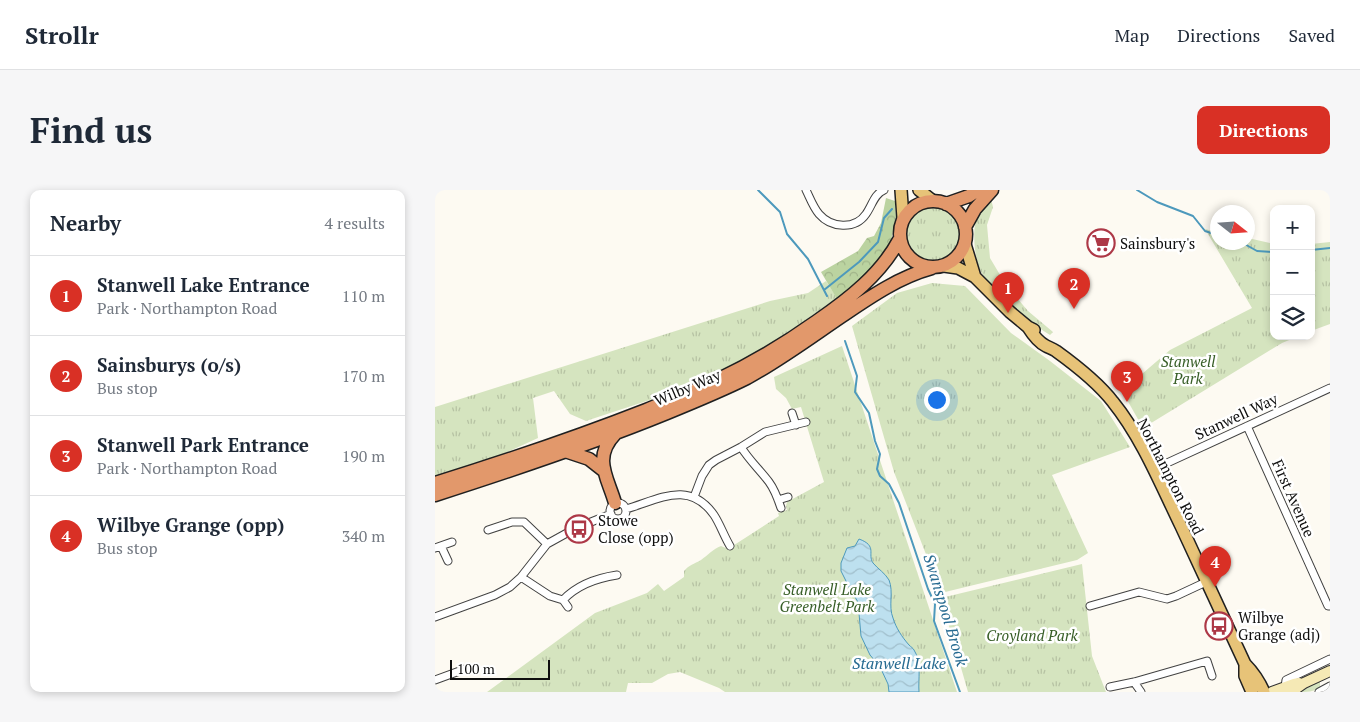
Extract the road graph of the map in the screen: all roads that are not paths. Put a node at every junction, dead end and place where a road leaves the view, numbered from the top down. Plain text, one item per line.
1 (806, 190) edge
2 (884, 190) edge
3 (901, 190) edge
4 (919, 190) edge
5 (978, 190) edge
6 (992, 190) edge
7 (933, 201) junction
8 (946, 204) junction
9 (903, 218) junction
10 (965, 227) junction
11 (899, 240) junction
12 (965, 244) junction
13 (938, 267) junction
14 (975, 277) junction
15 (1330, 389) edge
16 (793, 413) dead end
17 (806, 422) dead end
18 (796, 425) junction
19 (1247, 426) junction
20 (616, 433) junction
21 (741, 448) junction
22 (565, 451) junction
23 (603, 470) junction
24 (1154, 470) junction
25 (435, 483) edge
26 (435, 495) edge
27 (694, 497) junction
28 (788, 497) dead end
29 (778, 500) junction
30 (781, 508) dead end
31 (618, 509) junction
32 (527, 512) dead end
33 (524, 522) junction
34 (488, 530) dead end
35 (452, 542) dead end
36 (547, 544) junction
37 (730, 546) dead end
38 (438, 547) edge
39 (448, 560) dead end
40 (609, 567) dead end
41 (521, 577) junction
42 (1206, 582) junction
43 (563, 600) junction
44 (1090, 606) dead end
45 (1330, 606) edge
46 (568, 607) dead end
47 (435, 618) edge
48 (1330, 659) edge
49 (1245, 664) junction
50 (465, 669) dead end
51 (1330, 671) edge
52 (1212, 676) dead end
53 (1254, 676) junction
54 (435, 680) edge
55 (1134, 682) junction
56 (1330, 686) edge
57 (1110, 687) dead end
58 (1288, 690) edge
59 (1141, 692) edge
60 (1252, 692) edge
61 (1258, 692) edge
62 (1264, 692) edge
63 (1272, 692) edge
64 (1319, 692) edge

1 - 2 street
3 - 9 main road
4 - 7 main road
5 - 8 highway
6 - 10 highway
7 - 8 highway
7 - 9 highway
8 - 10 highway
9 - 11 highway
10 - 12 highway
11 - 13 highway
11 - 25 highway, Wilby Way
12 - 13 highway
12 - 14 main road, Northampton Road
13 - 14 main road, Northampton Road
13 - 20 highway, Wilby Way
14 - 24 main road, Northampton Road
15 - 19 street, Stanwell Way
16 - 18 street
17 - 18 street
18 - 21 street
19 - 24 street, Stanwell Way
19 - 45 street, First Avenue
20 - 22 highway, Wilby Way
20 - 23 highway
21 - 27 street
21 - 29 street
22 - 23 highway
22 - 26 highway, Wilby Way
23 - 31 highway
24 - 42 main road, Northampton Road
27 - 31 street
27 - 37 street
28 - 29 street
29 - 30 street
31 - 36 street
32 - 33 street
33 - 34 street
33 - 36 street
35 - 38 street
36 - 41 street
38 - 39 street
40 - 43 street
41 - 43 street
41 - 47 street
42 - 44 street
42 - 49 main road, Northampton Road
43 - 46 street
48 - 58 street
49 - 53 main road, Northampton Road
49 - 60 main road, Northampton Road
50 - 54 street
51 - 58 street
52 - 55 street
53 - 61 main road, Northampton Road
53 - 62 main road, Northampton Road
55 - 57 street
55 - 59 street
56 - 64 street
58 - 63 street

